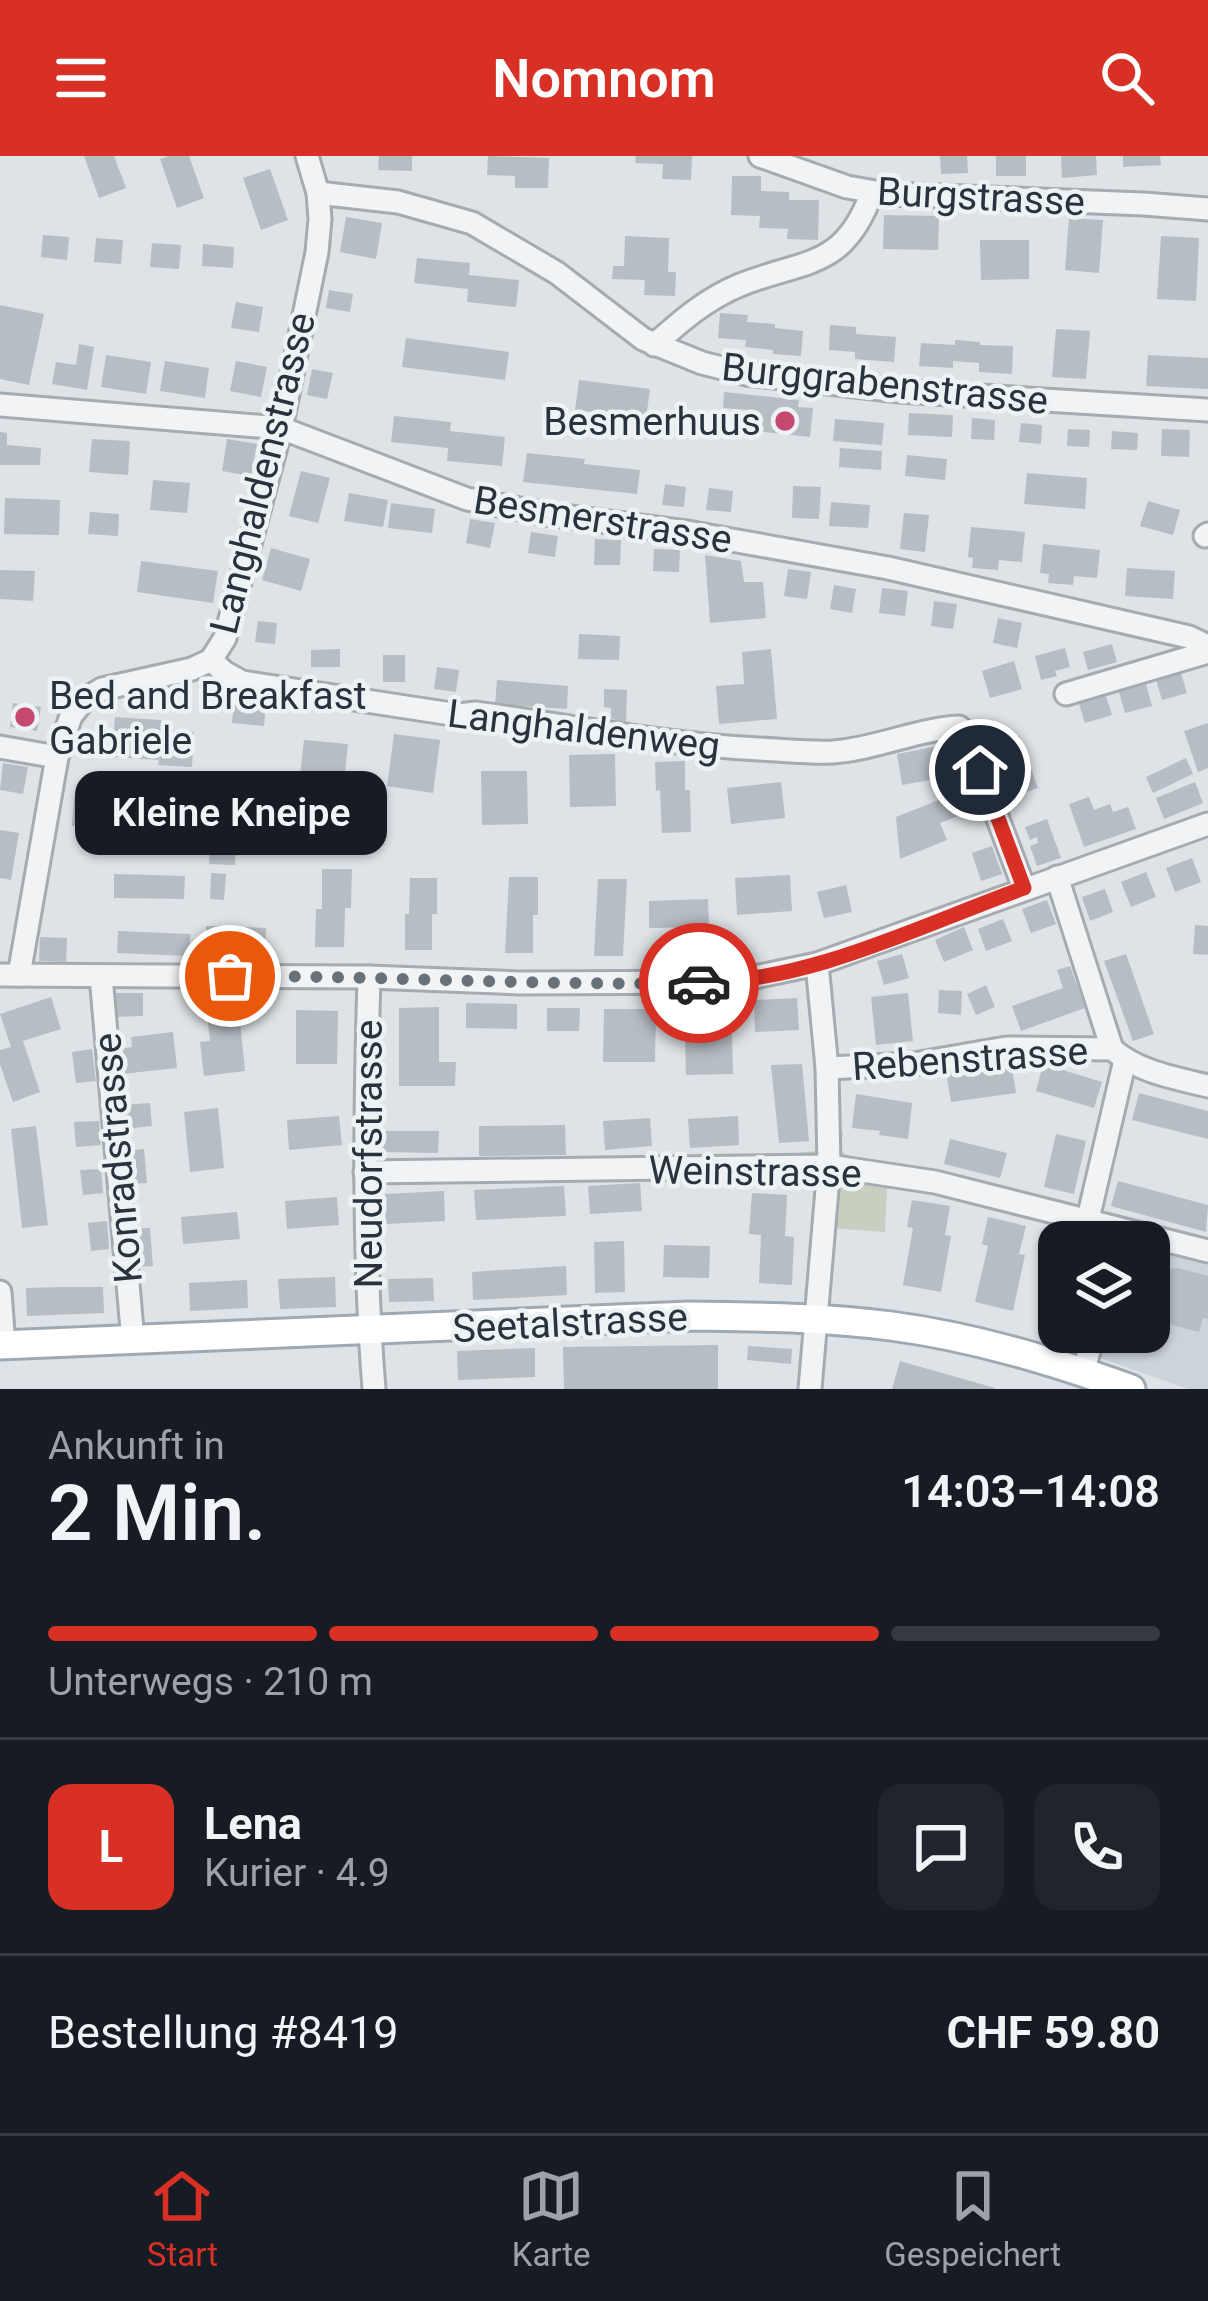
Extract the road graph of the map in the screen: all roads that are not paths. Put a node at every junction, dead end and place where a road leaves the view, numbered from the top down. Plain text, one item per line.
1 (307, 156) edge
2 (760, 156) edge
3 (872, 192) junction
4 (318, 193) junction
5 (1208, 209) edge
6 (654, 344) junction
7 (0, 405) edge
8 (1208, 410) edge
9 (281, 428) junction
10 (1208, 649) edge
11 (211, 660) junction
12 (1066, 694) dead end
13 (0, 747) edge
14 (57, 757) junction
15 (1208, 824) edge
16 (1057, 877) junction
17 (1024, 888) junction
18 (817, 964) junction
19 (9, 975) edge
20 (100, 976) junction
21 (369, 977) junction
22 (1118, 1054) junction
23 (827, 1068) junction
24 (1208, 1086) edge
25 (829, 1166) junction
26 (365, 1172) junction
27 (1088, 1219) junction
28 (1092, 1221) edge
29 (1170, 1244) edge
30 (1208, 1251) edge
31 (0, 1292) edge
32 (815, 1318) junction
33 (369, 1330) junction
34 (133, 1341) junction
35 (2, 1345) edge
36 (1088, 1353) edge
37 (1084, 1370) junction
38 (374, 1389) edge
39 (810, 1389) edge
40 (1131, 1389) edge

1 - 4 street, Langhaldenstrasse
2 - 3 street, Burgstrasse
3 - 5 street, Burgstrasse
3 - 6 street
4 - 6 street, Burggrabenstrasse
4 - 9 street, Langhaldenstrasse
6 - 8 street, Burggrabenstrasse
7 - 9 street, Besmerstrasse
9 - 10 street, Besmerstrasse
9 - 11 street, Langhaldenstrasse
10 - 12 street
11 - 14 street, Langhaldenstrasse
11 - 17 street, Langhaldenweg
13 - 14 street
14 - 19 street, Langhaldenstrasse
15 - 16 street
16 - 17 street
16 - 22 street, Rebenstrasse
17 - 18 street
18 - 21 street
18 - 23 street
19 - 20 street
20 - 21 street
20 - 34 street, Konradstrasse
21 - 26 street, Neudorfstrasse
22 - 23 street, Rebenstrasse
22 - 24 street, Rebenstrasse
22 - 27 street
23 - 25 street
25 - 26 street, Weinstrasse
25 - 27 street, Weinstrasse
25 - 32 street
26 - 33 street, Neudorfstrasse
27 - 28 street, Weinstrasse
29 - 30 street, Weinstrasse
31 - 35 street
32 - 33 main road, Seetalstrasse
32 - 37 main road, Seetalstrasse
32 - 39 street
33 - 34 main road, Seetalstrasse
33 - 38 street, Neudorfstrasse
34 - 35 main road, Seetalstrasse
36 - 37 street
37 - 40 main road, Seetalstrasse

